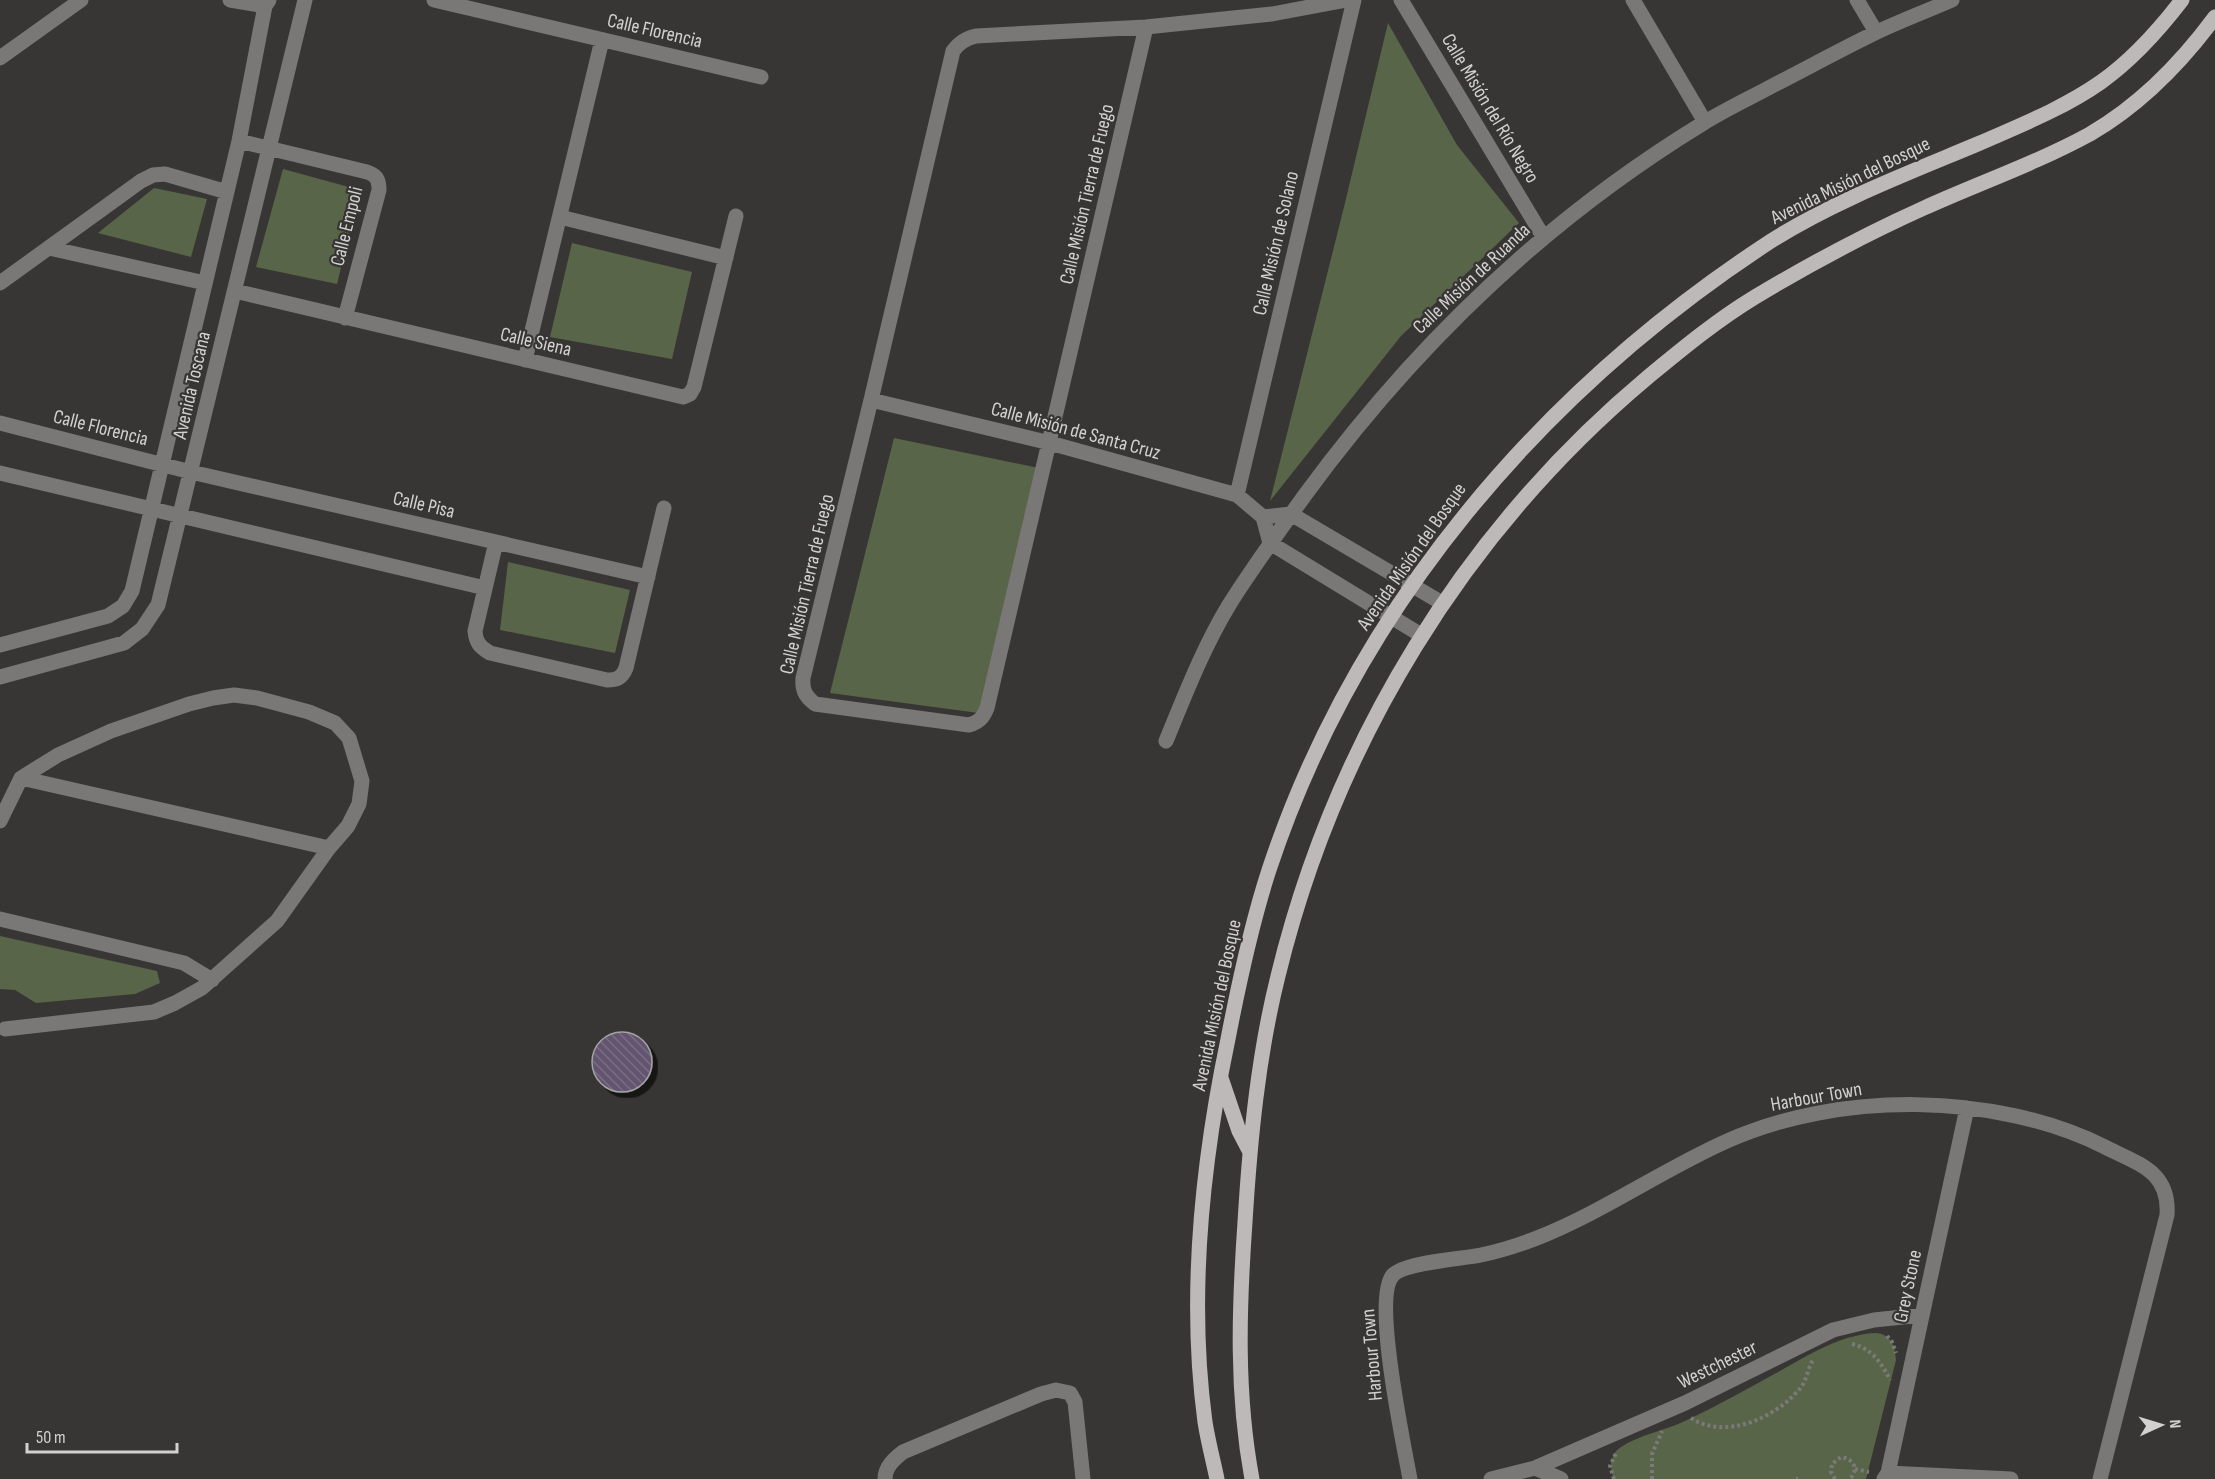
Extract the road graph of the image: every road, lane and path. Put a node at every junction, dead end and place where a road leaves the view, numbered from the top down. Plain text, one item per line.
1 (81, 0) edge
2 (230, 0) edge
3 (305, 0) edge
4 (434, 0) edge
5 (1347, 0) edge
6 (1354, 0) edge
7 (1401, 0) edge
8 (1633, 0) edge
9 (1857, 0) edge
10 (1952, 0) edge
11 (2182, 0) edge
12 (267, 3) edge
13 (2215, 18) edge
14 (1146, 27) junction
15 (1876, 32) junction
16 (602, 40) junction
17 (0, 58) edge
18 (761, 77) dead end
19 (1705, 122) junction
20 (239, 141) junction
21 (270, 150) junction
22 (227, 192) junction
23 (736, 216) dead end
24 (560, 217) junction
25 (1544, 238) junction
26 (49, 248) junction
27 (726, 258) junction
28 (0, 283) edge
29 (205, 283) junction
30 (235, 291) junction
31 (345, 318) junction
32 (525, 360) junction
33 (872, 400) junction
34 (0, 423) edge
35 (1050, 443) junction
36 (163, 465) junction
37 (191, 472) junction
38 (0, 473) edge
39 (1237, 495) junction
40 (664, 508) dead end
41 (152, 509) junction
42 (1291, 514) junction
43 (180, 516) junction
44 (1263, 517) junction
45 (496, 542) junction
46 (1270, 543) junction
47 (648, 578) junction
48 (1412, 585) junction
49 (485, 588) junction
50 (1442, 603) junction
51 (1390, 617) junction
52 (1421, 635) junction
53 (0, 645) edge
54 (0, 677) edge
55 (1166, 741) dead end
56 (21, 778) junction
57 (0, 821) edge
58 (328, 848) junction
59 (0, 919) edge
60 (212, 980) junction
61 (5, 1029) dead end
62 (1220, 1075) junction
63 (1967, 1108) junction
64 (1250, 1152) junction
65 (1922, 1315) junction
66 (1881, 1333) dead end
67 (1845, 1345) dead end
68 (1806, 1357) dead end
69 (1896, 1360) dead end
70 (1893, 1370) dead end
71 (1685, 1403) junction
72 (1700, 1414) dead end
73 (1691, 1418) junction
74 (1682, 1422) dead end
75 (1652, 1435) dead end
76 (1621, 1447) dead end
77 (1535, 1468) junction
78 (1869, 1468) dead end
79 (1886, 1476) edge
80 (885, 1479) edge
81 (1083, 1479) edge
82 (1217, 1479) edge
83 (1252, 1479) edge
84 (1410, 1479) edge
85 (1491, 1479) edge
86 (1561, 1479) edge
87 (1614, 1479) edge
88 (1652, 1479) edge
89 (1835, 1479) edge
90 (1850, 1479) edge
91 (1866, 1479) edge
92 (2011, 1479) edge
93 (2100, 1479) edge

1 - 17 street
2 - 12 street
3 - 21 street, Avenida Toscana
4 - 16 street, Calle Florencia
5 - 14 street, Calle Misión Tierra de Fuego
6 - 39 street, Calle Misión de Solano
7 - 25 street, Calle Misión del Río Negro
8 - 19 street
9 - 15 street
10 - 15 street, Calle Misión de Ruanda
11 - 48 main road, Avenida Misión del Bosque
12 - 20 street, Avenida Toscana
13 - 50 main road
14 - 33 street, Calle Misión Tierra de Fuego
14 - 35 street, Calle Misión Tierra de Fuego
15 - 19 street, Calle Misión de Ruanda
16 - 18 street, Calle Florencia
16 - 24 street
19 - 25 street, Calle Misión de Ruanda
20 - 21 street, Calle Empoli
20 - 22 street, Avenida Toscana
21 - 30 street, Avenida Toscana
21 - 31 street, Calle Empoli
22 - 26 street
22 - 29 street, Avenida Toscana
23 - 27 street, Calle Siena
24 - 27 street
24 - 32 street
25 - 42 street, Calle Misión de Ruanda
26 - 28 street
26 - 29 street
27 - 32 street, Calle Siena
29 - 36 street, Avenida Toscana
30 - 31 street, Calle Siena
30 - 37 street, Avenida Toscana
31 - 32 street, Calle Siena
33 - 35 street, Calle Misión de Santa Cruz
33 - 35 street, Calle Misión Tierra de Fuego
34 - 36 street, Calle Florencia
35 - 39 street, Calle Misión de Santa Cruz
36 - 37 street, Calle Florencia
36 - 41 street, Avenida Toscana
37 - 43 street, Avenida Toscana
37 - 45 street, Calle Pisa
38 - 41 street
39 - 44 street, Calle Misión de Santa Cruz
40 - 47 street
41 - 43 street
41 - 53 street, Avenida Toscana
42 - 44 street
42 - 46 street, Calle Misión de Ruanda
42 - 48 street
43 - 49 street
43 - 54 street, Avenida Toscana
44 - 46 street
45 - 47 street, Calle Pisa
45 - 49 street
46 - 51 street
46 - 55 street, Calle Misión de Ruanda
47 - 49 street
48 - 50 street
48 - 51 main road, Avenida Misión del Bosque
50 - 52 main road
51 - 52 street
51 - 62 main road, Avenida Misión del Bosque
52 - 64 main road
56 - 57 street
56 - 58 street
56 - 58 street
58 - 60 street
59 - 60 street
60 - 61 street
62 - 64 main road
62 - 82 main road, Avenida Misión del Bosque
63 - 65 street, Grey Stone
63 - 84 street, Harbour Town
63 - 93 street, Harbour Town
64 - 83 main road
65 - 71 street, Westchester
65 - 79 street, Grey Stone
66 - 69 path
67 - 70 path
68 - 73 path
71 - 73 path
71 - 77 street, Westchester
72 - 73 path
73 - 74 path
75 - 88 path
76 - 87 path
77 - 85 street, Westchester
77 - 86 street
78 - 91 path
79 - 92 street
80 - 81 street
89 - 90 path

